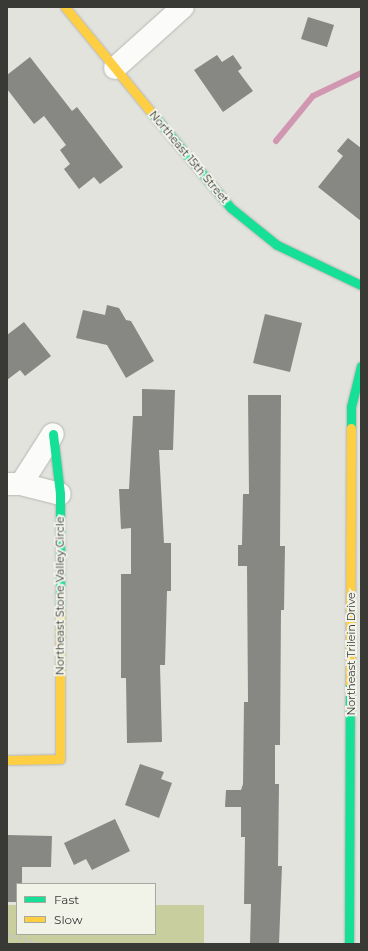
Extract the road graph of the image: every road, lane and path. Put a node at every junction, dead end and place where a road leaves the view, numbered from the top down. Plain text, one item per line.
1 (65, 7) edge
2 (183, 7) edge
3 (115, 68) junction
4 (361, 285) edge
5 (361, 366) edge
6 (53, 434) joint
7 (14, 484) edge
8 (60, 494) junction
9 (356, 529) edge
10 (7, 760) edge
11 (7, 934) edge
12 (43, 944) edge
13 (349, 944) edge

1 - 3 street, Northeast 15th Street
2 - 3 street
3 - 4 street, Northeast 15th Street
5 - 9 street, Northeast Trilein Drive
6 - 7 street
6 - 8 street, Northeast Stone Valley Circle
7 - 8 street
8 - 10 street, Northeast Stone Valley Circle
9 - 13 street, Northeast Trilein Drive
11 - 12 path

